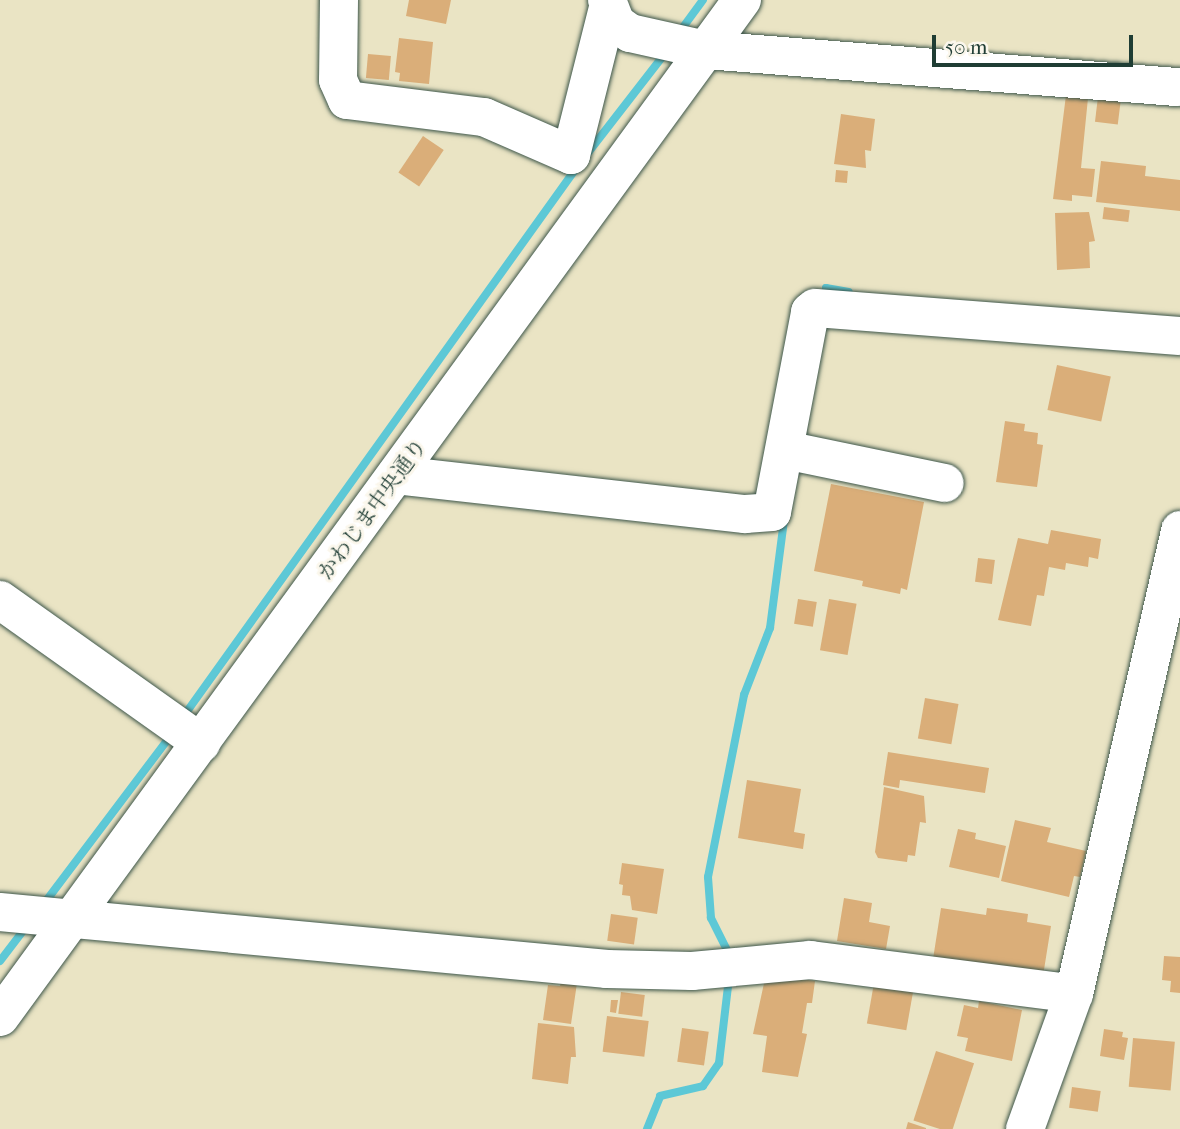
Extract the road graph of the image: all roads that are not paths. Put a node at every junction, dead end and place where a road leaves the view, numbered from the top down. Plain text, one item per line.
1 (339, 0) edge
2 (742, 0) edge
3 (608, 4) edge
4 (683, 45) junction
5 (1180, 87) edge
6 (1180, 336) edge
7 (785, 450) junction
8 (396, 475) junction
9 (945, 483) dead end
10 (1180, 530) edge
11 (0, 600) edge
12 (201, 743) junction
13 (0, 912) edge
14 (73, 918) junction
15 (1074, 994) junction
16 (0, 1017) edge
17 (1025, 1129) edge

1 - 3 street
2 - 4 street, かわじま中央通り
3 - 4 street
4 - 5 street
4 - 8 street, かわじま中央通り
6 - 7 street
7 - 8 street
7 - 9 street
8 - 12 street, かわじま中央通り
10 - 15 street
11 - 12 street
12 - 14 street, かわじま中央通り
13 - 14 street
14 - 15 street
14 - 16 street, かわじま中央通り
15 - 17 street

